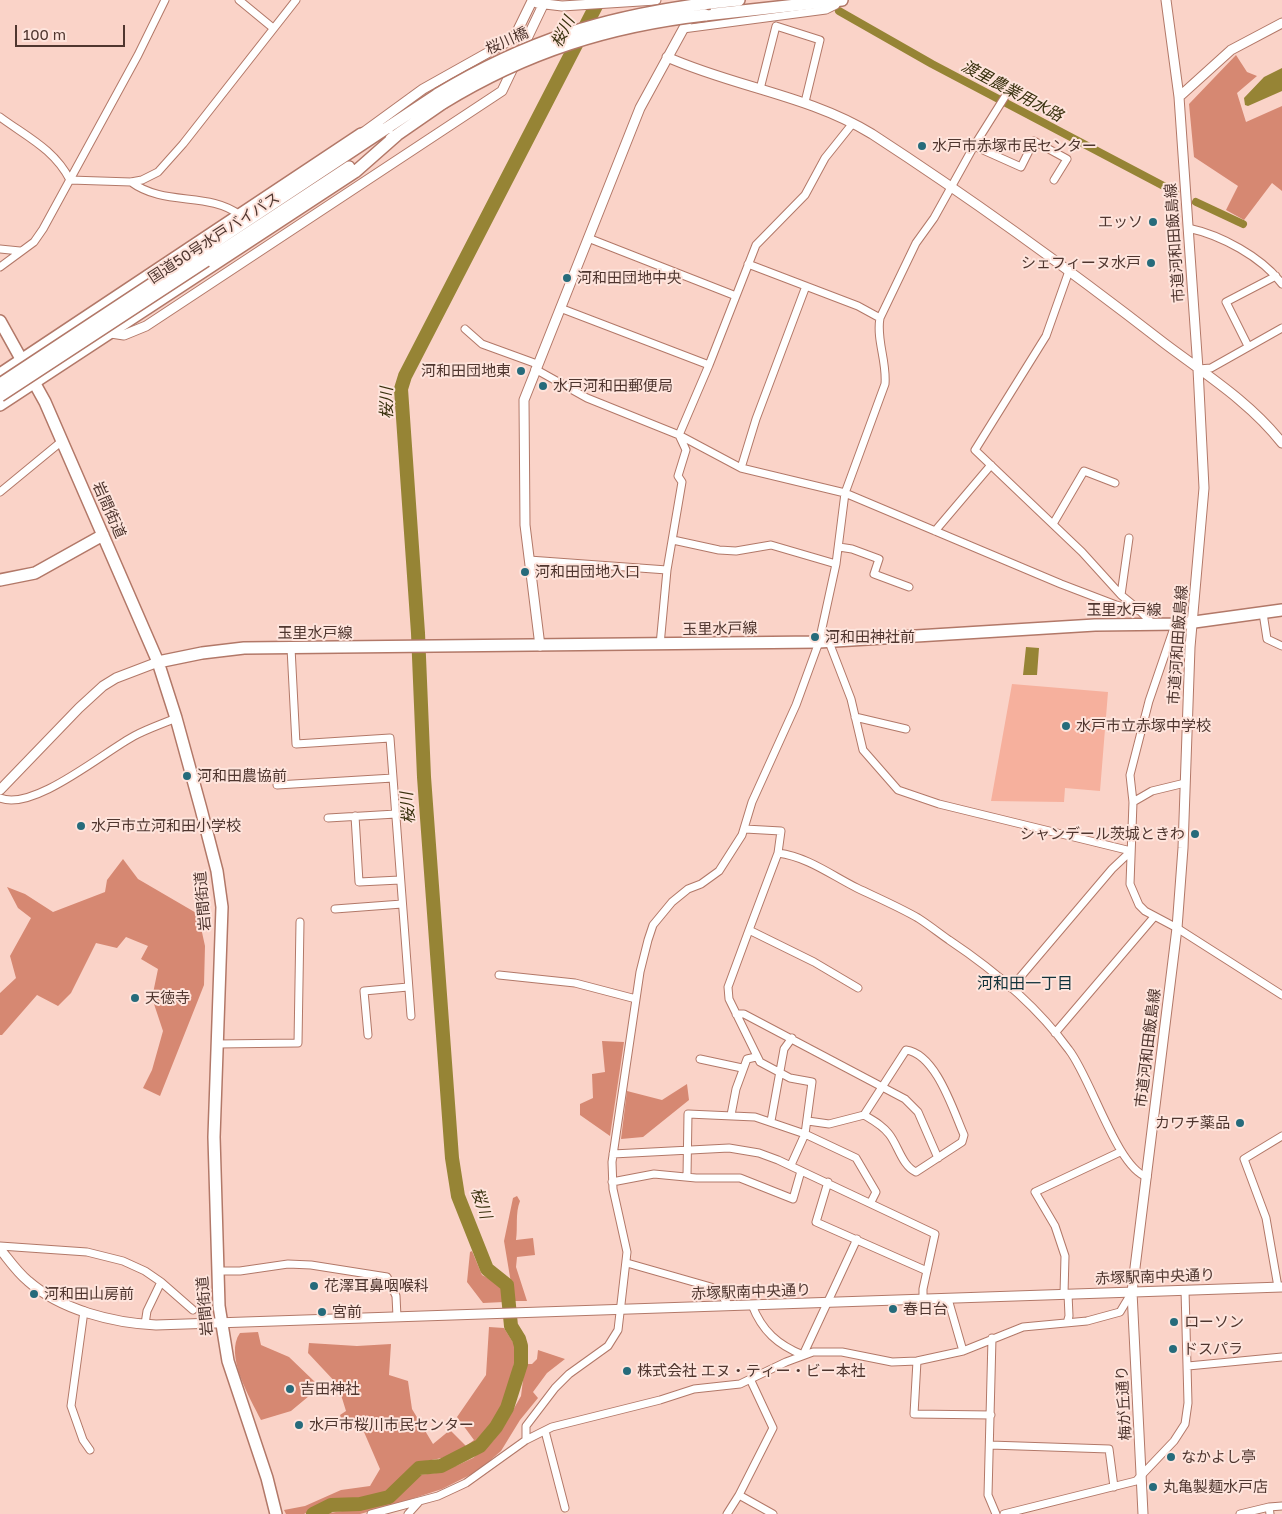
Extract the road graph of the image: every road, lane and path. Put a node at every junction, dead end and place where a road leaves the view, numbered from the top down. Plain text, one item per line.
1 (165, 0) edge
2 (239, 0) edge
3 (296, 0) edge
4 (531, 0) edge
5 (656, 0) edge
6 (739, 0) edge
7 (840, 0) edge
8 (1166, 0) edge
9 (705, 1) edge
10 (543, 6) junction
11 (1282, 23) edge
12 (273, 28) junction
13 (683, 29) junction
14 (667, 57) junction
15 (760, 89) junction
16 (1006, 95) dead end
17 (1179, 97) junction
18 (441, 99) junction
19 (805, 102) junction
20 (0, 117) edge
21 (853, 123) junction
22 (388, 128) junction
23 (361, 134) junction
24 (397, 135) junction
25 (974, 146) junction
26 (70, 180) junction
27 (1054, 180) dead end
28 (131, 182) junction
29 (951, 189) junction
30 (240, 215) junction
31 (1188, 228) junction
32 (588, 238) junction
33 (0, 249) edge
34 (20, 251) junction
35 (203, 256) junction
36 (748, 264) junction
37 (0, 267) edge
38 (1069, 271) junction
39 (1276, 276) junction
40 (1282, 284) edge
41 (806, 286) junction
42 (736, 296) junction
43 (560, 308) junction
44 (880, 318) junction
45 (0, 321) edge
46 (1282, 328) edge
47 (465, 329) dead end
48 (111, 334) junction
49 (1248, 346) junction
50 (23, 359) junction
51 (709, 365) junction
52 (536, 366) junction
53 (1198, 369) junction
54 (0, 374) edge
55 (34, 382) junction
56 (0, 384) edge
57 (0, 396) edge
58 (0, 405) edge
59 (679, 435) junction
60 (1281, 439) edge
61 (62, 441) junction
62 (991, 465) junction
63 (741, 468) junction
64 (1115, 483) dead end
65 (0, 492) edge
66 (846, 493) junction
67 (1053, 524) junction
68 (935, 531) junction
69 (103, 535) junction
70 (1129, 538) dead end
71 (673, 540) junction
72 (839, 547) junction
73 (529, 560) junction
74 (836, 564) junction
75 (667, 570) junction
76 (0, 580) edge
77 (909, 588) dead end
78 (1121, 595) junction
79 (1282, 610) edge
80 (1140, 611) junction
81 (1263, 613) junction
82 (1192, 624) junction
83 (1154, 625) junction
84 (1176, 625) junction
85 (824, 642) junction
86 (660, 645) junction
87 (540, 646) junction
88 (1282, 646) edge
89 (291, 648) junction
90 (158, 662) junction
91 (855, 716) junction
92 (176, 718) junction
93 (906, 729) dead end
94 (393, 778) junction
95 (1185, 783) junction
96 (277, 785) dead end
97 (0, 790) edge
98 (0, 798) edge
99 (1133, 802) junction
100 (396, 814) junction
101 (355, 816) junction
102 (328, 818) dead end
103 (745, 829) junction
104 (1132, 851) junction
105 (778, 853) junction
106 (400, 880) junction
107 (402, 904) junction
108 (335, 909) dead end
109 (1154, 917) junction
110 (300, 922) dead end
111 (1177, 928) junction
112 (749, 930) junction
113 (499, 975) dead end
114 (408, 987) junction
115 (858, 988) dead end
116 (1011, 988) junction
117 (1282, 995) edge
118 (636, 999) junction
119 (736, 1014) junction
120 (410, 1016) dead end
121 (1055, 1033) junction
122 (368, 1035) dead end
123 (792, 1038) junction
124 (218, 1044) junction
125 (756, 1057) junction
126 (700, 1059) dead end
127 (742, 1068) junction
128 (779, 1072) junction
129 (882, 1085) junction
130 (731, 1115) junction
131 (864, 1115) junction
132 (808, 1121) junction
133 (771, 1122) junction
134 (805, 1134) junction
135 (1282, 1136) edge
136 (688, 1150) junction
137 (1120, 1152) junction
138 (613, 1154) junction
139 (938, 1158) junction
140 (790, 1165) junction
141 (801, 1171) junction
142 (687, 1176) junction
143 (1147, 1177) junction
144 (612, 1182) junction
145 (828, 1182) junction
146 (871, 1202) junction
147 (857, 1239) junction
148 (0, 1248) edge
149 (627, 1263) junction
150 (217, 1271) junction
151 (927, 1271) junction
152 (161, 1282) junction
153 (1280, 1287) edge
154 (1185, 1290) junction
155 (1132, 1292) junction
156 (1066, 1294) junction
157 (948, 1299) junction
158 (923, 1300) junction
159 (828, 1303) junction
160 (752, 1305) junction
161 (729, 1306) junction
162 (622, 1309) junction
163 (193, 1310) dead end
164 (84, 1311) junction
165 (397, 1317) junction
166 (220, 1323) junction
167 (1067, 1323) junction
168 (145, 1324) junction
169 (992, 1338) junction
170 (963, 1351) junction
171 (803, 1355) junction
172 (1282, 1357) edge
173 (917, 1360) junction
174 (1188, 1366) junction
175 (750, 1381) junction
176 (991, 1415) junction
177 (545, 1431) junction
178 (526, 1440) junction
179 (990, 1445) junction
180 (90, 1450) dead end
181 (1141, 1477) junction
182 (1114, 1487) junction
183 (739, 1495) junction
184 (418, 1503) junction
185 (1282, 1506) edge
186 (566, 1508) dead end
187 (1270, 1511) edge
188 (276, 1514) edge
189 (371, 1514) edge
190 (408, 1514) edge
191 (727, 1514) edge
192 (773, 1514) edge
193 (996, 1514) edge
194 (1004, 1514) edge
195 (1143, 1514) edge
196 (1240, 1514) edge

1 - 26 street
2 - 12 street
3 - 12 street
4 - 10 street
4 - 23 street
5 - 10 street
6 - 9 main road
7 - 13 street
7 - 18 main road, 桜川橋, bridge
8 - 17 street, 市道河和田飯島線
9 - 13 street
9 - 18 main road, 桜川橋, bridge
10 - 48 street
11 - 17 street
12 - 28 street
13 - 14 street
14 - 15 street
14 - 32 street
15 - 19 street
15 - 19 street
16 - 25 street
17 - 31 street, 市道河和田飯島線
18 - 22 main road, 国道50号水戸バイパス
18 - 24 main road, 国道50号水戸バイパス
19 - 21 street
20 - 26 street
21 - 29 street
21 - 36 street
22 - 23 main road
22 - 35 main road, 国道50号水戸バイパス
23 - 30 main road
24 - 35 main road, 国道50号水戸バイパス
24 - 48 main road
25 - 27 street
25 - 29 street
26 - 28 street
26 - 34 street
28 - 30 street
29 - 38 street
29 - 44 street
30 - 50 main road
31 - 39 street
31 - 53 street, 市道河和田飯島線
32 - 42 street
32 - 43 street
33 - 34 street
34 - 37 street
35 - 56 main road, 国道50号水戸バイパス, bridge
35 - 57 main road, 国道50号水戸バイパス, bridge
36 - 41 street
36 - 42 street
38 - 53 street
38 - 62 street
39 - 40 street
39 - 49 street
41 - 44 street
41 - 63 street
42 - 51 street
43 - 51 street
43 - 52 street
44 - 66 street
45 - 50 main road, 岩間街道
46 - 49 street
47 - 52 street
48 - 55 main road
49 - 53 street
50 - 54 main road
50 - 55 main road, 岩間街道
51 - 59 street
52 - 59 street
52 - 73 street
53 - 60 street
53 - 82 street, 市道河和田飯島線
55 - 58 main road
55 - 61 main road, 岩間街道
59 - 63 street
59 - 71 street
61 - 65 street
61 - 69 main road, 岩間街道
62 - 67 street
62 - 68 street
63 - 66 street
64 - 67 street
66 - 68 street
66 - 72 street
67 - 78 street
68 - 80 street
69 - 76 main road
69 - 90 main road, 岩間街道
70 - 78 street
71 - 74 street
71 - 75 street
72 - 74 street
72 - 77 street
73 - 75 street
73 - 87 street
74 - 85 street
75 - 86 street
78 - 80 street
79 - 81 main road, 玉里水戸線
80 - 83 street
81 - 82 main road, 玉里水戸線
81 - 88 street
82 - 84 main road, 玉里水戸線
82 - 95 street, 市道河和田飯島線
83 - 84 main road, 玉里水戸線
83 - 85 main road, 玉里水戸線
84 - 99 street
85 - 86 main road, 玉里水戸線
85 - 91 street
85 - 103 street
86 - 87 main road, 玉里水戸線
87 - 89 main road, 玉里水戸線
89 - 90 main road, 玉里水戸線
89 - 94 street
90 - 92 main road, 岩間街道
90 - 97 street
91 - 93 street
91 - 104 street
92 - 98 street
92 - 124 main road, 岩間街道
94 - 96 street
94 - 100 street
95 - 99 street
95 - 111 street, 市道河和田飯島線
99 - 104 street
100 - 101 street
100 - 106 street
101 - 102 street
101 - 106 street
103 - 105 street
103 - 118 street
104 - 109 street
104 - 116 street
105 - 112 street
105 - 116 street
106 - 107 street
107 - 108 street
107 - 114 street
109 - 111 street
109 - 121 street
110 - 124 street
111 - 117 street
111 - 143 street, 市道河和田飯島線
112 - 115 street
112 - 119 street
113 - 118 street
114 - 120 street
114 - 122 street
116 - 121 street
118 - 138 street
119 - 123 street
119 - 125 street
121 - 137 street
123 - 128 street
123 - 129 street
124 - 150 main road, 岩間街道
125 - 127 street
125 - 128 street
126 - 127 street
127 - 130 street
128 - 132 street
128 - 133 street
129 - 131 street
129 - 139 street
129 - 139 street
130 - 133 street
130 - 136 street
131 - 132 street
131 - 139 street
132 - 134 street
133 - 134 street
134 - 140 street
134 - 146 street
135 - 153 street
136 - 138 street
136 - 140 street
136 - 142 street
137 - 143 street
137 - 156 street
138 - 144 street
140 - 141 street
141 - 142 street
141 - 145 street
142 - 144 street
143 - 155 street, 市道河和田飯島線
144 - 149 street
145 - 146 street
145 - 147 street
146 - 151 street
147 - 151 street
147 - 159 street
148 - 152 street
148 - 164 street, 赤塚駅南中央通り
149 - 161 street
149 - 162 street
150 - 165 street
150 - 166 main road, 岩間街道
151 - 158 street
152 - 163 street
152 - 168 street
153 - 154 street, 赤塚駅南中央通り
154 - 155 street, 赤塚駅南中央通り
154 - 174 street
155 - 156 street, 赤塚駅南中央通り
155 - 167 street
155 - 181 street, 梅が丘通り
156 - 157 street, 赤塚駅南中央通り
156 - 167 street
157 - 158 street, 赤塚駅南中央通り
157 - 170 street
158 - 159 street, 赤塚駅南中央通り
159 - 160 street, 赤塚駅南中央通り
159 - 171 street
160 - 161 street, 赤塚駅南中央通り
160 - 171 street
161 - 162 street, 赤塚駅南中央通り
162 - 165 street, 赤塚駅南中央通り
162 - 178 street
164 - 168 street, 赤塚駅南中央通り
164 - 180 street
165 - 166 street, 赤塚駅南中央通り
166 - 168 street, 赤塚駅南中央通り
166 - 188 main road, 岩間街道
167 - 169 street
169 - 170 street
169 - 176 street
170 - 173 street
171 - 173 street
171 - 175 street
172 - 174 street
173 - 176 street
174 - 181 street
175 - 177 street
175 - 183 street
176 - 179 street
177 - 178 street
177 - 186 street
178 - 184 street
179 - 182 street
179 - 193 street
181 - 182 street
181 - 195 street, 梅が丘通り
182 - 194 street
183 - 191 street
183 - 192 street
184 - 189 street
184 - 190 street
185 - 187 street
187 - 196 street

